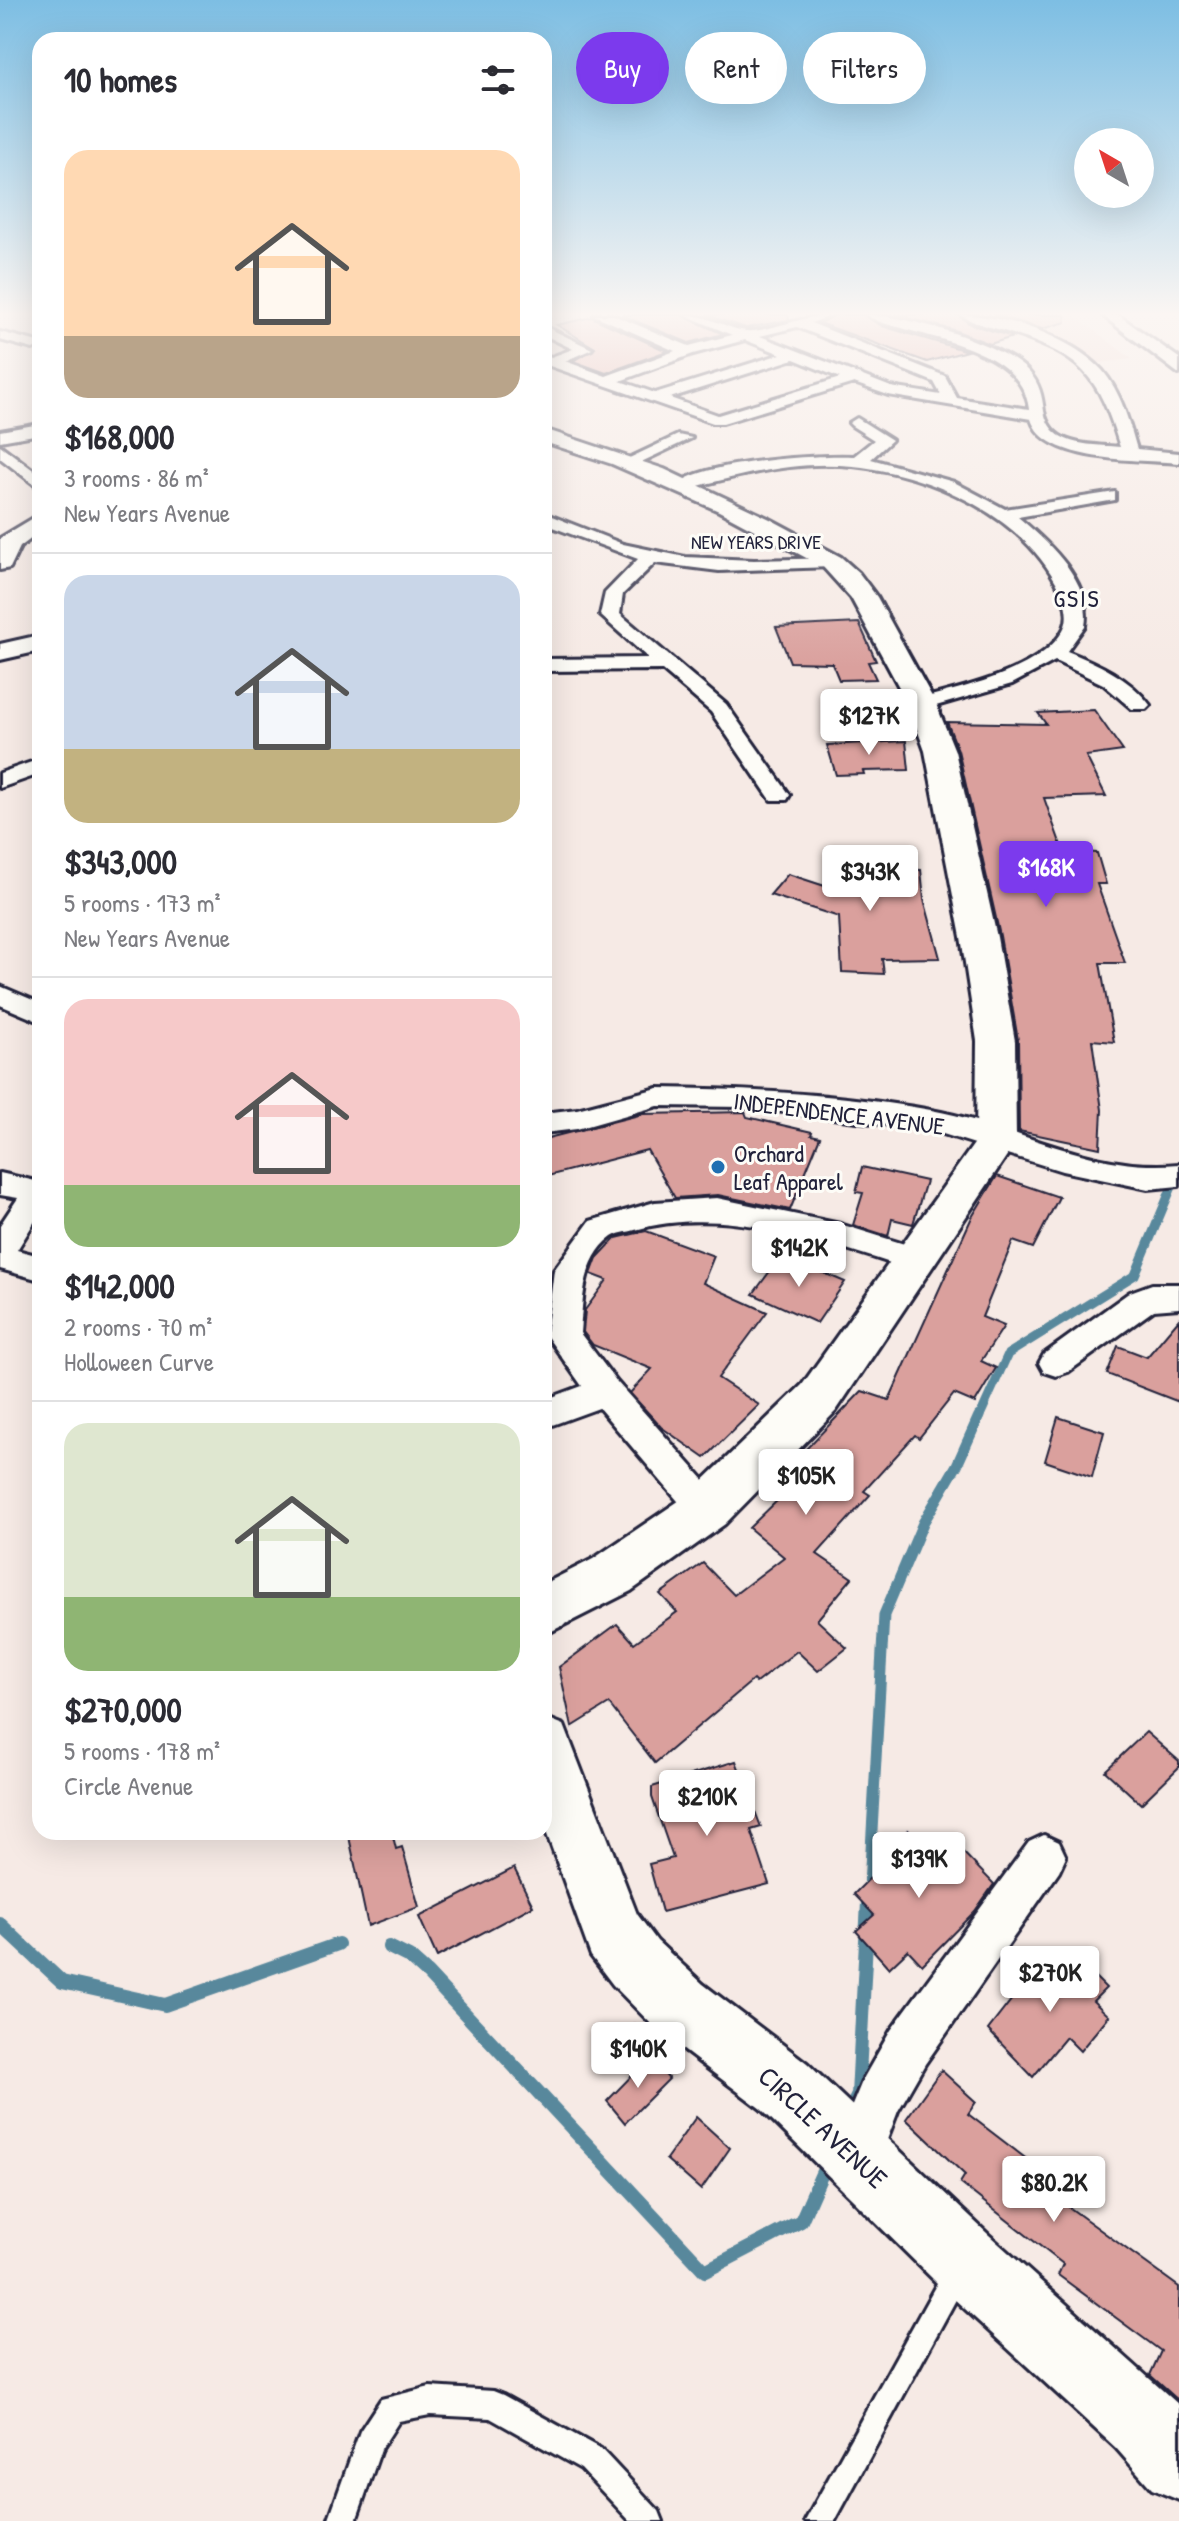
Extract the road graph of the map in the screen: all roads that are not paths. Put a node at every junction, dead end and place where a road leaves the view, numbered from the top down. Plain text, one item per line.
1 (872, 433) edge
2 (1042, 433) edge
3 (1123, 433) edge
4 (552, 437) edge
5 (684, 438) dead end
6 (1131, 455) junction
7 (13, 456) edge
8 (1179, 458) edge
9 (631, 461) junction
10 (857, 462) junction
11 (32, 476) edge
12 (686, 484) junction
13 (1109, 496) dead end
14 (1008, 514) junction
15 (552, 521) edge
16 (32, 527) edge
17 (649, 558) junction
18 (27, 561) dead end
19 (832, 562) junction
20 (0, 563) edge
21 (32, 645) edge
22 (0, 652) edge
23 (1054, 653) junction
24 (671, 664) junction
25 (552, 665) edge
26 (922, 704) junction
27 (1139, 705) dead end
28 (32, 769) edge
29 (0, 781) edge
30 (779, 795) dead end
31 (0, 994) edge
32 (32, 1010) edge
33 (552, 1122) edge
34 (996, 1142) junction
35 (1179, 1175) edge
36 (0, 1184) edge
37 (32, 1191) edge
38 (32, 1201) edge
39 (0, 1250) edge
40 (0, 1257) edge
41 (916, 1259) junction
42 (32, 1266) edge
43 (1179, 1296) edge
44 (1056, 1363) dead end
45 (605, 1392) junction
46 (552, 1411) edge
47 (707, 1509) junction
48 (552, 1607) edge
49 (552, 1766) edge
50 (1044, 1857) dead end
51 (849, 2150) junction
52 (964, 2260) junction
53 (1179, 2462) edge
54 (342, 2521) edge
55 (649, 2521) edge
56 (819, 2521) edge

1 - 10 street
2 - 6 street
3 - 6 street
4 - 9 street
5 - 9 street
6 - 8 street
7 - 11 street
9 - 12 street
10 - 12 street
10 - 14 street
12 - 19 street
13 - 14 street
14 - 23 street
15 - 17 street, NEW YEARS DRIVE
16 - 20 street
17 - 19 street, NEW YEARS DRIVE
17 - 24 street
18 - 20 street
19 - 26 street
21 - 22 street
23 - 26 street
23 - 27 street
24 - 25 street
24 - 30 street
26 - 34 street
28 - 29 street
31 - 32 street
33 - 34 street, INDEPENDENCE AVENUE
34 - 35 street, INDEPENDENCE AVENUE
34 - 41 street
36 - 37 street
38 - 39 street
40 - 42 street
41 - 45 street
41 - 47 street
43 - 44 street
45 - 46 street
45 - 47 street
47 - 48 street
49 - 51 street, CIRCLE AVENUE
50 - 51 street
51 - 52 street, CIRCLE AVENUE
52 - 53 street, CIRCLE AVENUE
52 - 56 lane
54 - 55 lane

